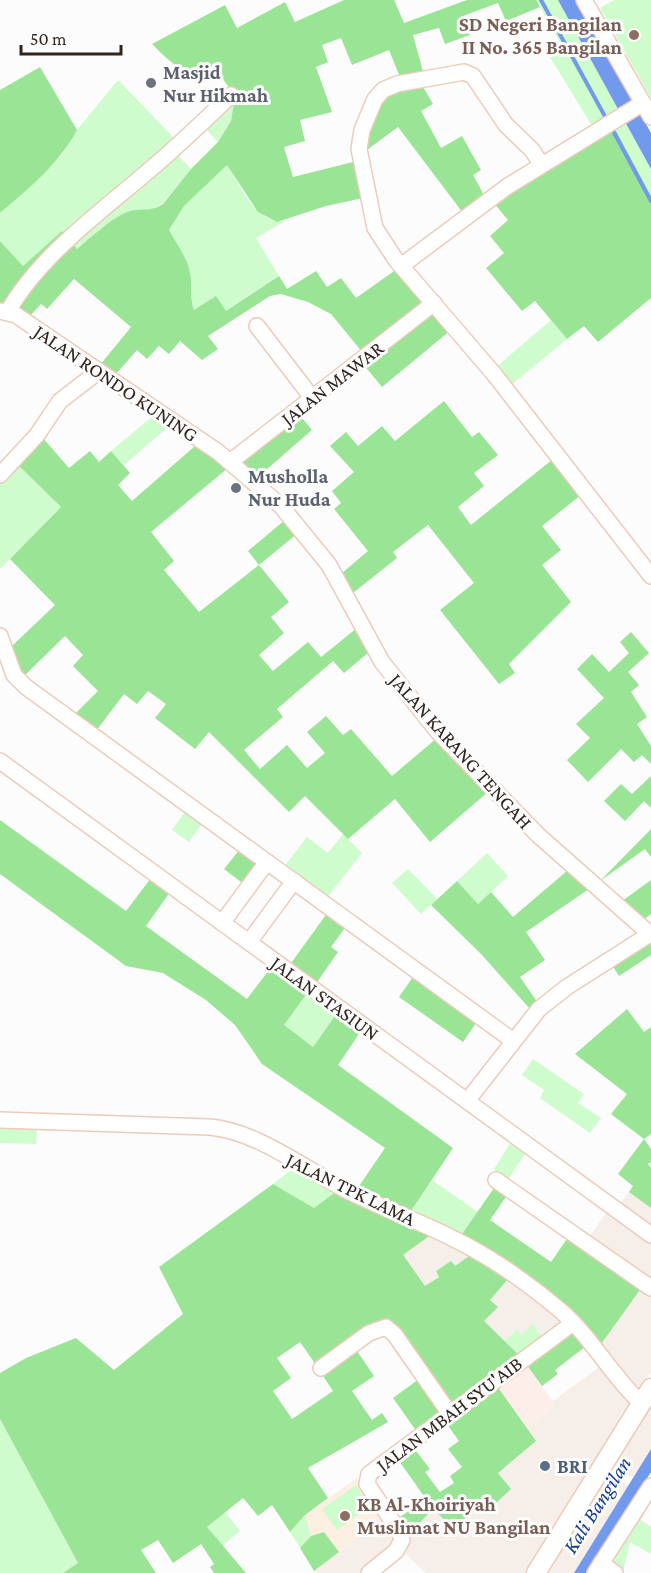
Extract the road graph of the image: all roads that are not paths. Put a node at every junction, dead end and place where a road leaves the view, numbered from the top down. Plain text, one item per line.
1 (584, 0) edge
2 (231, 95) dead end
3 (645, 108) edge
4 (541, 164) junction
5 (401, 266) junction
6 (434, 303) junction
7 (4, 311) edge
8 (257, 326) dead end
9 (99, 371) junction
10 (313, 399) junction
11 (230, 462) junction
12 (0, 475) edge
13 (651, 576) edge
14 (0, 636) edge
15 (0, 761) edge
16 (267, 862) junction
17 (294, 881) junction
18 (222, 923) junction
19 (651, 934) edge
20 (249, 942) junction
21 (512, 1040) junction
22 (466, 1101) junction
23 (0, 1120) edge
24 (496, 1180) dead end
25 (651, 1235) edge
26 (651, 1287) edge
27 (573, 1323) junction
28 (321, 1368) dead end
29 (646, 1396) edge
30 (450, 1414) junction
31 (651, 1486) edge
32 (598, 1568) edge
33 (369, 1573) edge
34 (536, 1573) edge
35 (615, 1573) edge

1 - 3 street
2 - 7 street
3 - 4 street
4 - 5 street
4 - 5 street
5 - 6 street
6 - 10 street, JALAN MAWAR
6 - 13 street
7 - 9 street, JALAN RONDO KUNING
8 - 10 street
9 - 11 street, JALAN RONDO KUNING
9 - 12 street
10 - 11 street, JALAN MAWAR
11 - 19 street, JALAN KARANG TENGAH
14 - 16 street
15 - 18 street, JALAN STASIUN
16 - 17 street
16 - 18 street
17 - 20 street
17 - 21 street
18 - 20 street, JALAN STASIUN
19 - 21 street
20 - 22 street, JALAN STASIUN
21 - 22 street
22 - 25 street, JALAN STASIUN
23 - 27 street, JALAN TPK LAMA
24 - 26 street
27 - 29 street, JALAN TPK LAMA
27 - 30 street, JALAN MBAH SYU'AIB
28 - 30 street
29 - 34 main road
30 - 33 street, JALAN MBAH SYU'AIB
31 - 32 street
32 - 35 street

